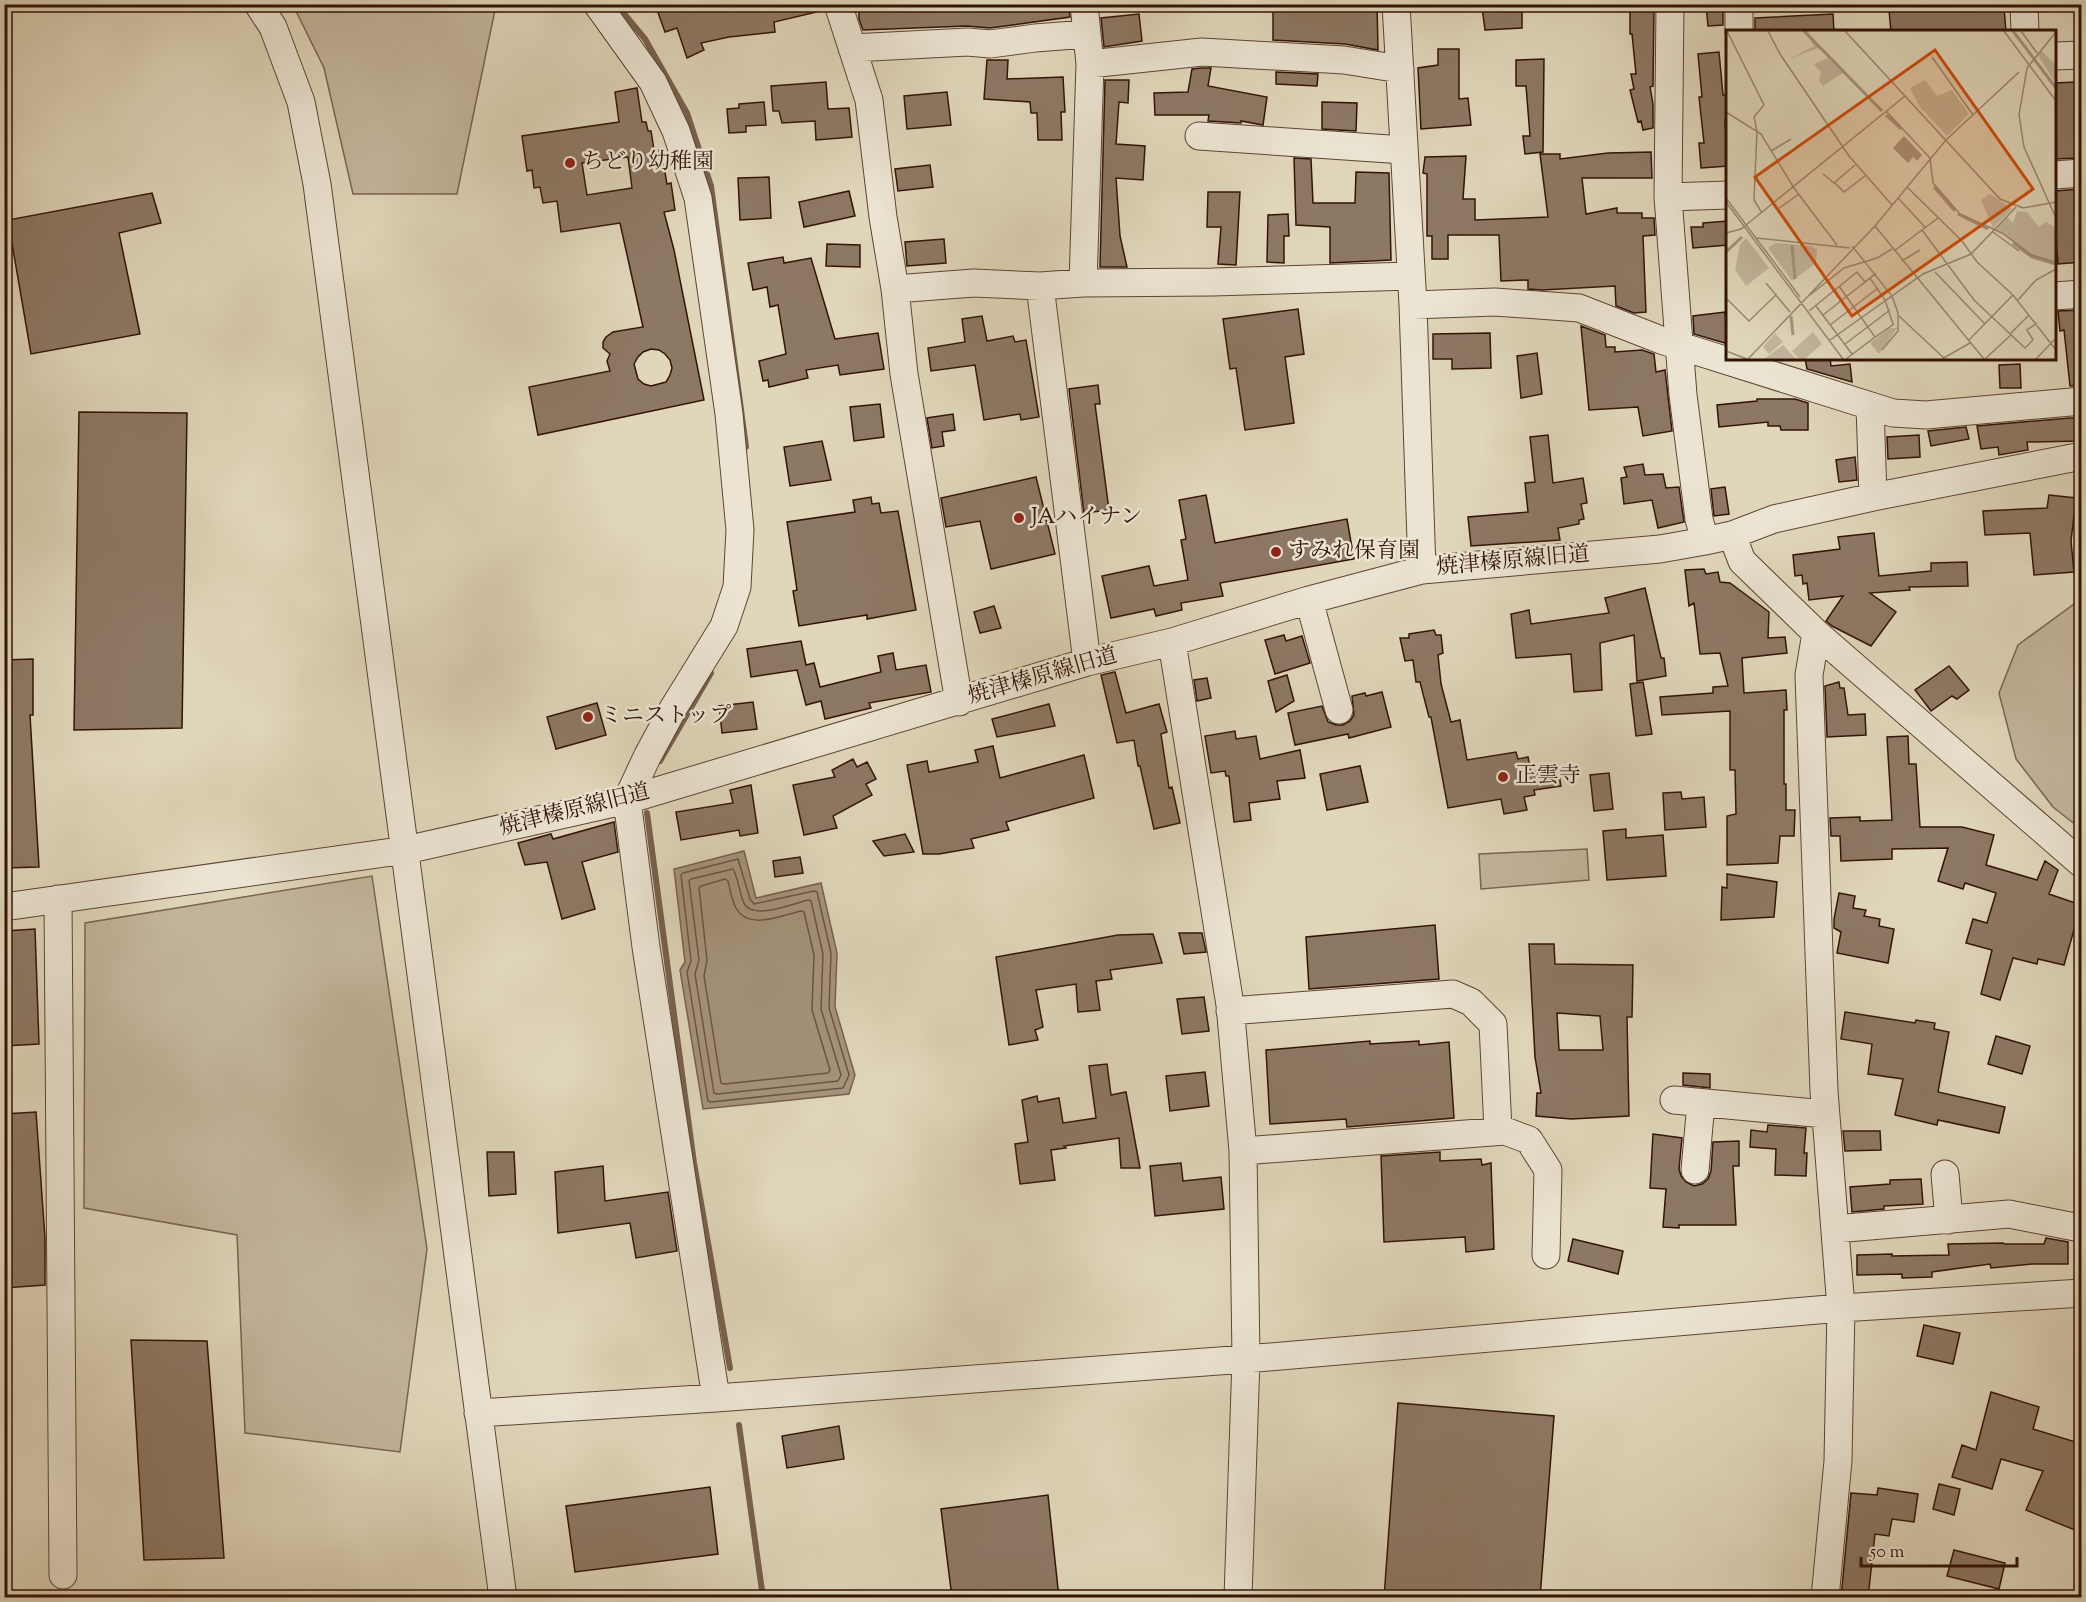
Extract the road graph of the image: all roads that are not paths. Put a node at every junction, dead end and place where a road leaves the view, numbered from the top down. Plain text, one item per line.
1 (258, 4) edge
2 (597, 4) edge
3 (838, 4) edge
4 (1084, 4) edge
5 (1396, 4) edge
6 (1670, 4) edge
7 (1739, 4) edge
8 (2024, 4) edge
9 (1739, 30) edge
10 (2025, 30) edge
11 (1087, 34) junction
12 (852, 48) junction
13 (2082, 55) edge
14 (2056, 57) edge
15 (1090, 64) junction
16 (1400, 69) junction
17 (1199, 136) dead end
18 (1404, 150) junction
19 (2082, 173) edge
20 (2056, 175) edge
21 (1726, 195) edge
22 (1668, 197) junction
23 (1411, 276) junction
24 (1083, 283) junction
25 (1040, 286) junction
26 (895, 289) junction
27 (2082, 294) edge
28 (2056, 296) edge
29 (1413, 305) junction
30 (1679, 345) junction
31 (2082, 400) edge
32 (1870, 406) junction
33 (2082, 456) edge
34 (1874, 497) junction
35 (1732, 535) junction
36 (1705, 541) junction
37 (1422, 570) junction
38 (1309, 600) junction
39 (1816, 633) junction
40 (1172, 642) junction
41 (1088, 662) junction
42 (959, 702) junction
43 (1339, 710) dead end
44 (627, 800) junction
45 (406, 850) junction
46 (2082, 864) edge
47 (58, 899) junction
48 (4, 907) edge
49 (1230, 1011) junction
50 (1674, 1100) dead end
51 (1701, 1103) junction
52 (1825, 1114) junction
53 (1498, 1131) junction
54 (1243, 1151) junction
55 (1695, 1170) dead end
56 (1945, 1174) dead end
57 (1950, 1220) junction
58 (2075, 1227) dead end
59 (1835, 1229) junction
60 (1546, 1255) dead end
61 (2082, 1293) edge
62 (1841, 1308) junction
63 (1246, 1359) junction
64 (716, 1398) junction
65 (478, 1413) junction
66 (63, 1575) dead end
67 (503, 1598) edge
68 (1238, 1598) edge
69 (1825, 1598) edge

1 - 45 street
2 - 44 street
3 - 12 street
4 - 11 street
5 - 16 street
6 - 22 street
7 - 9 street
8 - 10 street
11 - 12 street
11 - 15 street
12 - 26 street
13 - 14 street
15 - 16 street
15 - 24 street
16 - 18 street
17 - 18 street
18 - 23 street
19 - 20 street
21 - 22 street
22 - 30 street
23 - 24 street
23 - 29 street
24 - 25 street
25 - 26 street
25 - 41 street
26 - 42 street
27 - 28 street
29 - 30 street
29 - 37 street
30 - 32 street
30 - 36 street
31 - 32 street
32 - 34 street
33 - 34 street, 焼津榛原線旧道
34 - 35 street, 焼津榛原線旧道
35 - 36 street, 焼津榛原線旧道
35 - 39 street
36 - 37 street, 焼津榛原線旧道
37 - 38 street, 焼津榛原線旧道
38 - 40 street, 焼津榛原線旧道
38 - 43 street
39 - 46 street
39 - 52 street
40 - 41 street, 焼津榛原線旧道
40 - 49 street
41 - 42 street, 焼津榛原線旧道
42 - 44 street, 焼津榛原線旧道
44 - 45 street, 焼津榛原線旧道
44 - 64 street
45 - 47 street, 焼津榛原線旧道
45 - 65 street
47 - 48 street, 焼津榛原線旧道
47 - 66 street
49 - 53 street
49 - 54 street
50 - 51 street
51 - 52 street
51 - 55 street
52 - 59 street
53 - 54 street
53 - 60 street
54 - 63 street
56 - 57 street
57 - 58 street
57 - 59 street
59 - 62 street
61 - 62 street
62 - 63 street
62 - 69 street
63 - 64 street
63 - 68 street
64 - 65 street
65 - 67 street

